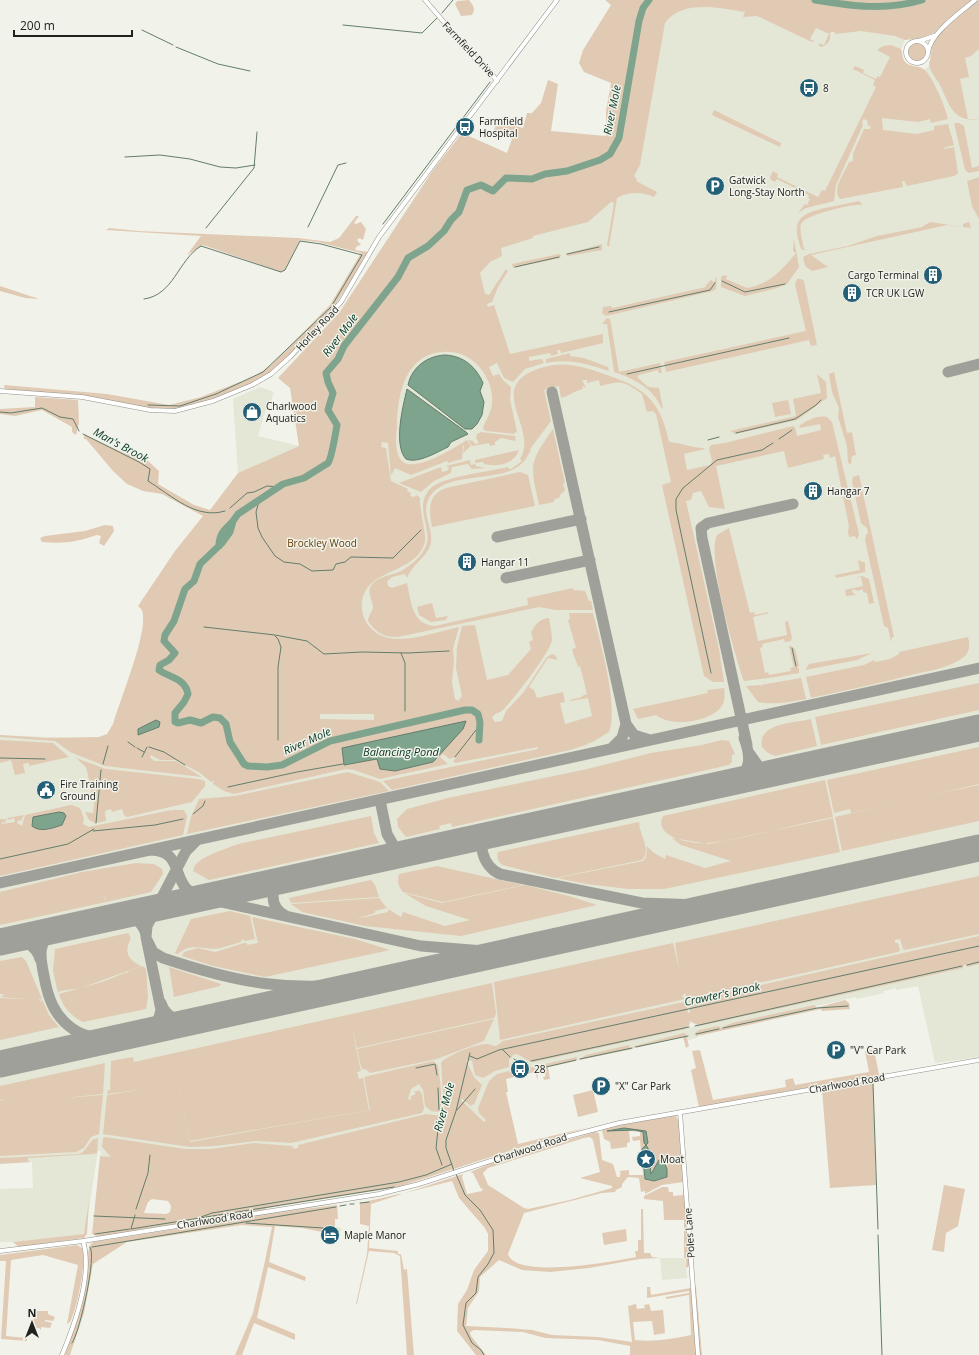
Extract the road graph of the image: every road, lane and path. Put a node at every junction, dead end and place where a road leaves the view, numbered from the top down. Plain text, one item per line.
1 (425, 0) edge
2 (557, 0) edge
3 (975, 0) edge
4 (936, 35) junction
5 (916, 41) junction
6 (928, 52) junction
7 (498, 81) junction
8 (0, 391) edge
9 (979, 1060) edge
10 (680, 1112) junction
11 (83, 1241) junction
12 (0, 1251) edge
13 (62, 1355) edge
14 (698, 1355) edge

1 - 7 street, Farmfield Drive
2 - 7 street, Horley Road
3 - 4 street
4 - 5 street
4 - 6 street
5 - 6 street
5 - 6 street
7 - 8 street, Horley Road
9 - 10 street, Charlwood Road
10 - 11 street, Charlwood Road
10 - 14 street, Poles Lane
11 - 12 street, Charlwood Road
11 - 13 street

